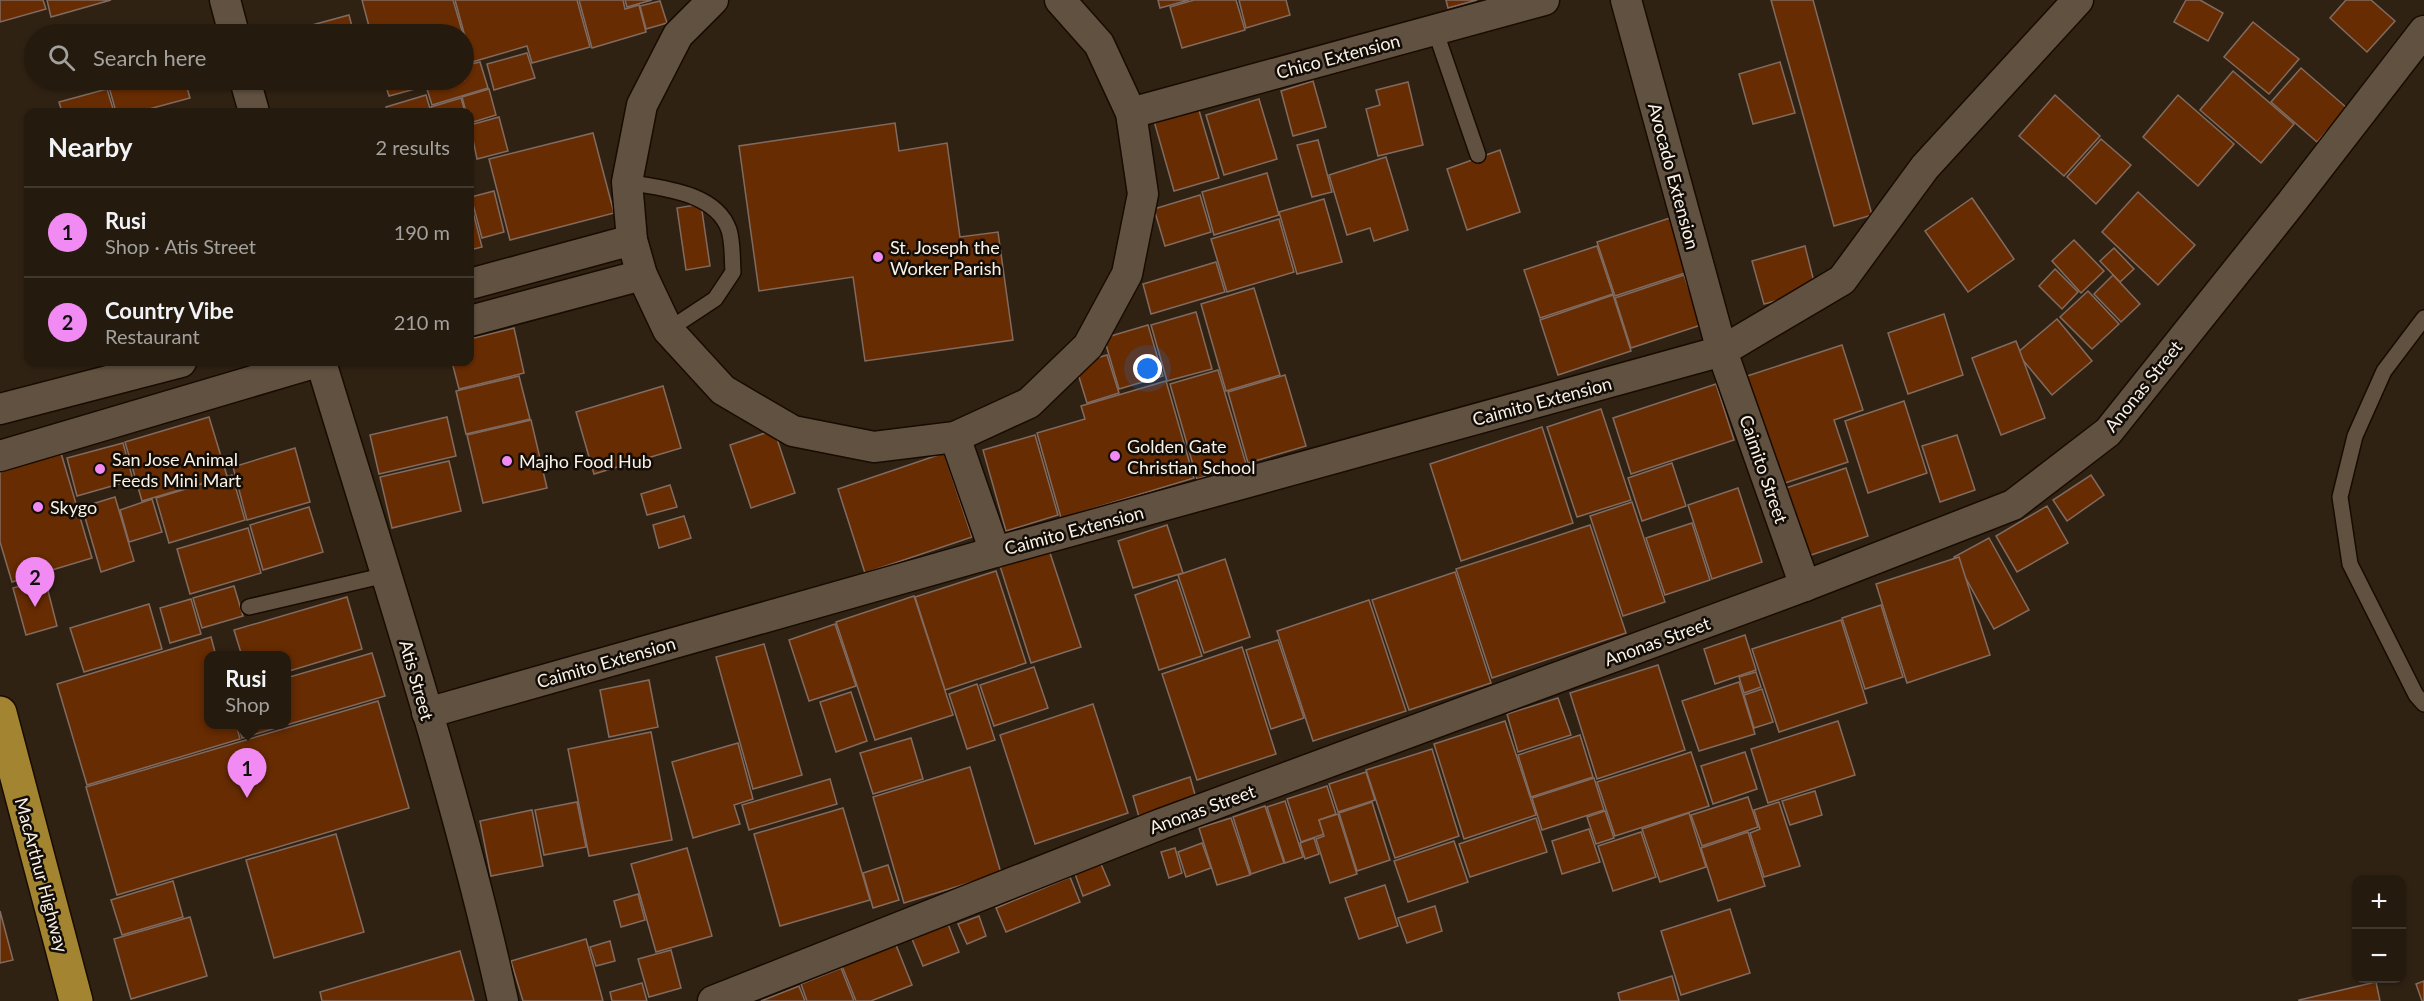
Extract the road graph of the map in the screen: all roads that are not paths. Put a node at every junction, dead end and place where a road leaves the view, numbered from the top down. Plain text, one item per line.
1 (225, 0) edge
2 (713, 0) edge
3 (1059, 0) edge
4 (1544, 0) edge
5 (1626, 0) edge
6 (2078, 0) edge
7 (231, 24) edge
8 (1436, 30) junction
9 (2424, 32) edge
10 (248, 90) edge
11 (253, 108) edge
12 (1131, 112) junction
13 (1478, 155) dead end
14 (627, 182) junction
15 (632, 240) junction
16 (642, 274) junction
17 (474, 283) edge
18 (2424, 318) edge
19 (474, 320) edge
20 (668, 330) junction
21 (1722, 351) junction
22 (166, 366) edge
23 (303, 366) edge
24 (322, 366) edge
25 (0, 409) edge
26 (955, 437) junction
27 (0, 456) edge
28 (995, 552) junction
29 (386, 575) junction
30 (1805, 586) junction
31 (249, 608) dead end
32 (2424, 704) edge
33 (0, 713) edge
34 (427, 713) junction
35 (76, 1001) edge
36 (503, 1001) edge
37 (713, 1001) edge

1 - 7 street
2 - 14 street
3 - 12 street
4 - 8 street, Chico Extension
5 - 21 street, Avocado Extension
6 - 21 street, Caimito Extension
8 - 12 street, Chico Extension
8 - 13 lane
9 - 30 street, Anonas Street
10 - 11 street
12 - 26 street
14 - 15 street
14 - 20 lane
15 - 16 street
15 - 17 street
16 - 19 street
16 - 20 street
18 - 32 lane
20 - 26 street
21 - 28 street, Caimito Extension
21 - 30 street, Caimito Street
22 - 25 street
23 - 27 street
24 - 29 street, Atis Street
26 - 28 street
28 - 34 street, Caimito Extension
29 - 31 lane
29 - 34 street, Atis Street
30 - 37 street, Anonas Street
33 - 35 highway, MacArthur Highway
34 - 36 street, Atis Street

